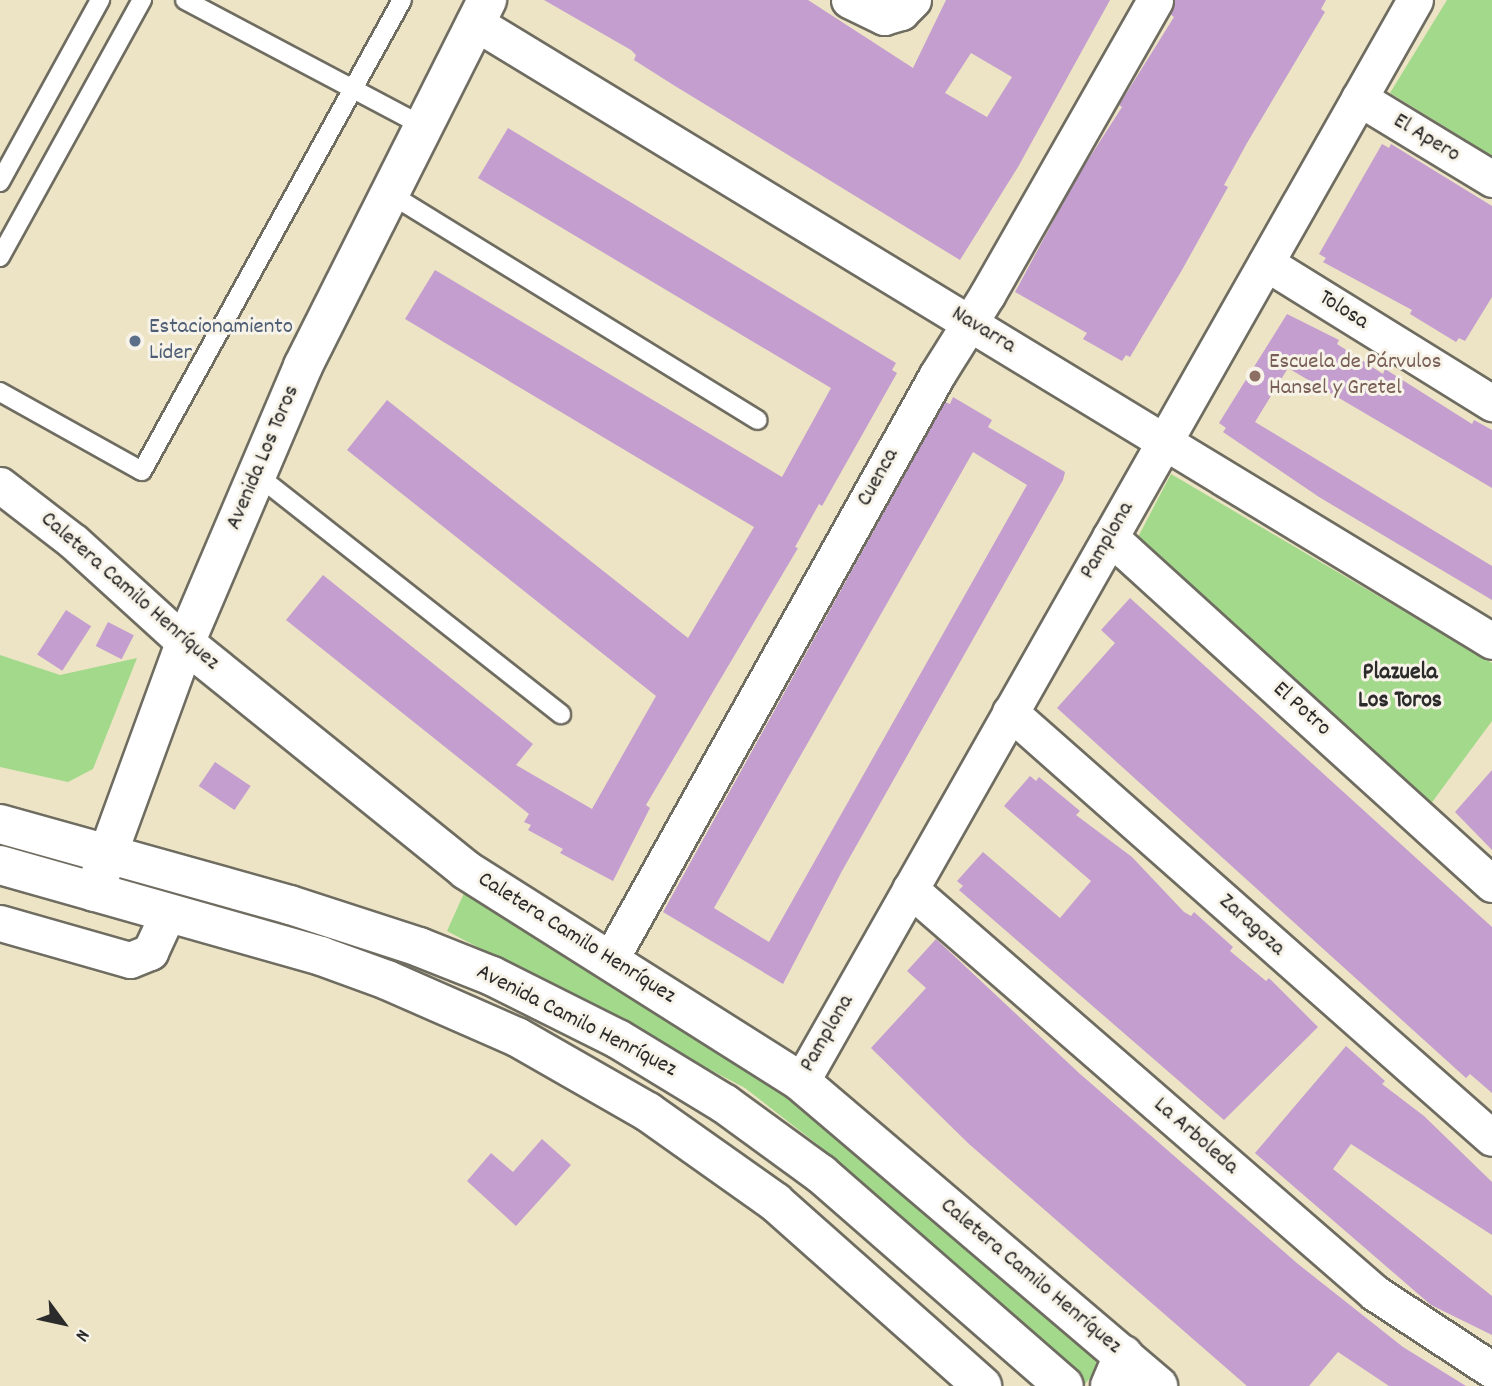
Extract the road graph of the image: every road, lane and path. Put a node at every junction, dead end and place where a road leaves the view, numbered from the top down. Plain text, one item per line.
1 (100, 0) edge
2 (142, 0) edge
3 (185, 0) edge
4 (402, 0) edge
5 (849, 0) edge
6 (913, 0) edge
7 (1155, 0) edge
8 (1415, 0) edge
9 (480, 11) edge
10 (353, 89) junction
11 (1359, 98) junction
12 (421, 125) junction
13 (1492, 179) edge
14 (0, 182) edge
15 (387, 192) junction
16 (0, 257) edge
17 (1266, 262) junction
18 (970, 323) junction
19 (0, 392) edge
20 (1492, 403) edge
21 (758, 420) dead end
22 (1164, 442) junction
23 (257, 475) junction
24 (0, 485) edge
25 (1110, 537) junction
26 (1492, 641) edge
27 (185, 643) junction
28 (1010, 712) junction
29 (561, 714) dead end
30 (0, 824) edge
31 (108, 855) junction
32 (0, 865) edge
33 (1492, 884) edge
34 (910, 889) junction
35 (94, 892) junction
36 (168, 913) junction
37 (0, 923) edge
38 (610, 960) junction
39 (801, 1082) junction
40 (1492, 1138) edge
41 (1492, 1370) edge
42 (1116, 1371) edge
43 (982, 1386) edge
44 (1064, 1386) edge
45 (1158, 1386) edge

1 - 14 lane
2 - 16 lane
3 - 10 lane
4 - 10 lane
5 - 6 street
7 - 18 street, Cuenca
8 - 11 street, Pamplona
9 - 12 main road, Avenida Los Toros
9 - 18 street, Navarra
10 - 12 lane
10 - 19 lane
11 - 13 street, El Apero
11 - 17 street, Pamplona
12 - 15 main road, Avenida Los Toros
15 - 21 lane
15 - 23 main road, Avenida Los Toros
17 - 20 street, Tolosa
17 - 22 street, Pamplona
18 - 22 street, Navarra
18 - 38 street, Cuenca
22 - 25 street, Pamplona
22 - 26 street, Navarra
23 - 27 main road, Avenida Los Toros
23 - 29 lane
24 - 27 street, Caletera Camilo Henríquez
25 - 28 street, Pamplona
25 - 33 street, El Potro
27 - 31 main road, Avenida Los Toros
27 - 38 main road, Caletera Camilo Henríquez
28 - 34 street, Pamplona
28 - 40 street, Zaragoza
30 - 31 main road, Avenida Camilo Henríquez
31 - 35 main road, Avenida Los Toros
31 - 44 main road, Avenida Camilo Henríquez
32 - 35 main road, Avenida Camilo Henríquez
34 - 39 street, Pamplona
34 - 41 street, La Arboleda
35 - 36 main road, Avenida Camilo Henríquez
36 - 37 street
36 - 43 main road, Avenida Camilo Henríquez
38 - 39 main road, Caletera Camilo Henríquez
39 - 42 main road, Caletera Camilo Henríquez
42 - 45 main road, Caletera Camilo Henríquez

